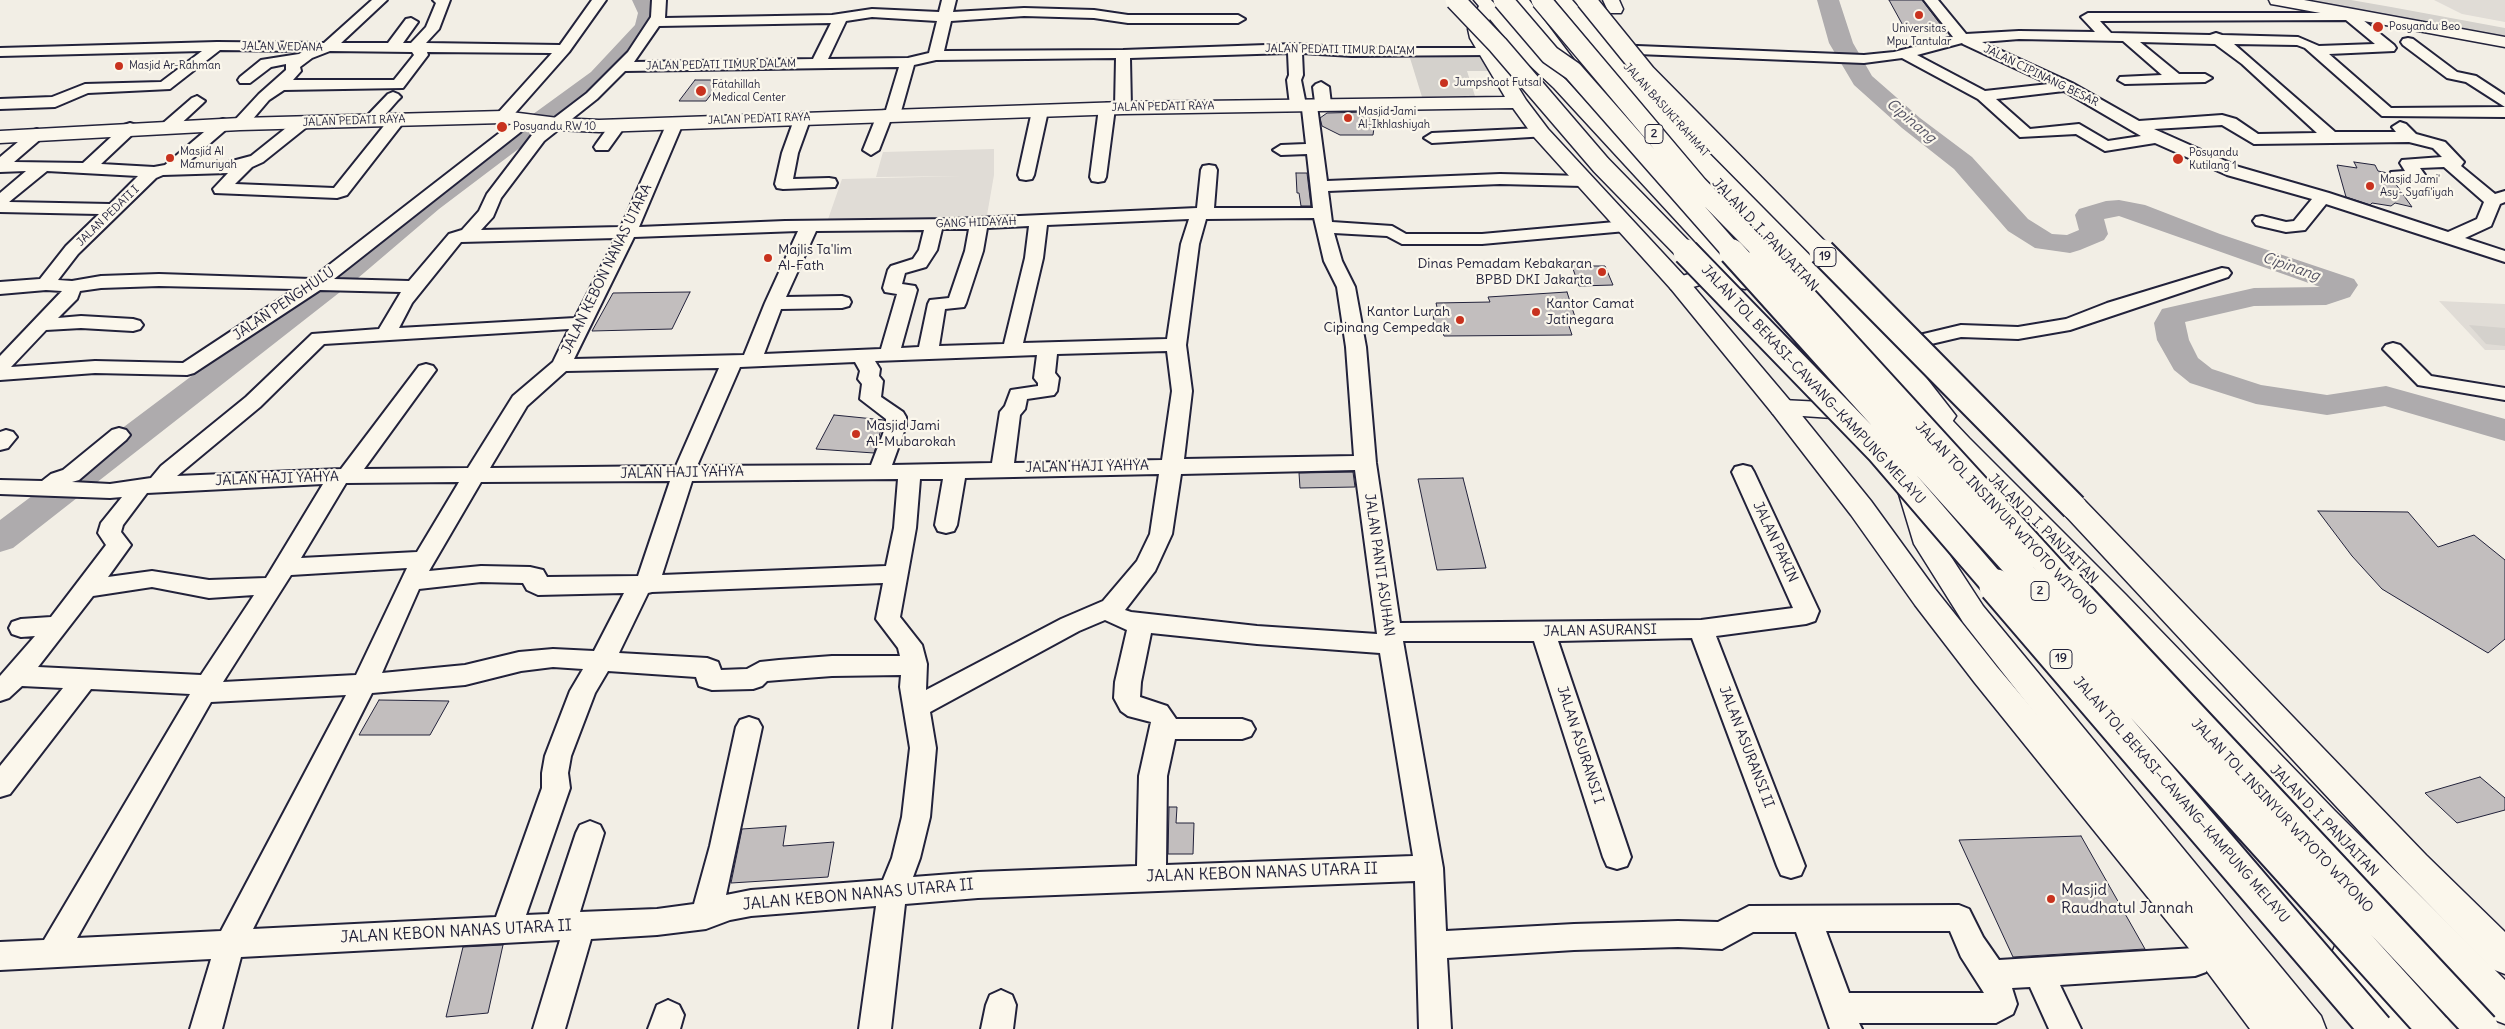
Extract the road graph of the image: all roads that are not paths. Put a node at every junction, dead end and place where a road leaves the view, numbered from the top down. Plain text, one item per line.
1 (380, 0) edge
2 (440, 0) edge
3 (598, 0) edge
4 (659, 0) edge
5 (949, 0) edge
6 (1455, 0) edge
7 (1508, 0) edge
8 (1520, 0) edge
9 (1541, 0) edge
10 (1549, 0) edge
11 (1563, 0) edge
12 (1570, 0) edge
13 (1586, 0) edge
14 (1931, 0) edge
15 (2276, 0) edge
16 (1233, 1) dead end
17 (1490, 2) edge
18 (1610, 3) edge
19 (1079, 7) edge
20 (2356, 11) edge
21 (1126, 13) junction
22 (947, 17) junction
23 (2192, 17) junction
24 (840, 18) junction
25 (411, 22) dead end
26 (655, 22) junction
27 (2451, 25) junction
28 (2428, 28) junction
29 (2505, 28) edge
30 (2108, 38) junction
31 (2126, 38) junction
32 (1962, 39) junction
33 (2219, 39) junction
34 (2382, 42) junction
35 (2408, 42) junction
36 (2505, 42) edge
37 (217, 46) junction
38 (416, 46) junction
39 (328, 47) junction
40 (357, 47) junction
41 (393, 47) junction
42 (1295, 48) junction
43 (564, 49) junction
44 (1612, 49) junction
45 (2314, 50) junction
46 (1488, 51) junction
47 (0, 52) edge
48 (1128, 54) junction
49 (1904, 54) junction
50 (936, 56) junction
51 (303, 58) junction
52 (908, 62) junction
53 (341, 63) dead end
54 (819, 63) junction
55 (622, 67) junction
56 (1573, 70) junction
57 (2205, 78) dead end
58 (2176, 79) junction
59 (245, 80) dead end
60 (2124, 80) dead end
61 (280, 85) junction
62 (2067, 86) junction
63 (1983, 96) junction
64 (393, 97) dead end
65 (1313, 100) junction
66 (197, 101) dead end
67 (1518, 102) junction
68 (2505, 102) edge
69 (0, 104) edge
70 (1115, 108) junction
71 (1040, 111) junction
72 (2387, 112) junction
73 (2505, 112) edge
74 (888, 115) junction
75 (503, 116) junction
76 (803, 117) junction
77 (397, 120) junction
78 (526, 120) junction
79 (371, 121) junction
80 (302, 123) junction
81 (675, 123) junction
82 (231, 124) junction
83 (554, 124) junction
84 (1661, 124) junction
85 (618, 125) junction
86 (2135, 126) junction
87 (168, 127) junction
88 (130, 128) junction
89 (1616, 128) junction
90 (1541, 133) junction
91 (37, 134) junction
92 (0, 137) edge
93 (2331, 137) junction
94 (2410, 137) junction
95 (1432, 138) dead end
96 (2158, 138) junction
97 (602, 147) dead end
98 (1314, 149) junction
99 (871, 150) dead end
100 (1281, 150) dead end
101 (2456, 162) junction
102 (3, 163) edge
103 (246, 164) junction
104 (43, 166) junction
105 (88, 167) junction
106 (1209, 170) dead end
107 (162, 171) junction
108 (1026, 175) dead end
109 (2397, 176) dead end
110 (1098, 177) dead end
111 (1583, 181) junction
112 (829, 183) dead end
113 (1320, 186) junction
114 (1666, 195) junction
115 (2323, 197) junction
116 (2499, 198) edge
117 (0, 202) edge
118 (0, 207) edge
119 (114, 209) junction
120 (1202, 214) junction
121 (1039, 220) junction
122 (1324, 220) junction
123 (2262, 221) dead end
124 (979, 223) junction
125 (934, 225) junction
126 (1626, 226) junction
127 (809, 227) junction
128 (628, 232) junction
129 (467, 235) junction
130 (2448, 239) junction
131 (2505, 257) edge
132 (1773, 263) junction
133 (1732, 268) junction
134 (2222, 273) dead end
135 (46, 284) junction
136 (1679, 284) junction
137 (326, 285) junction
138 (72, 287) junction
139 (415, 287) junction
140 (0, 288) edge
141 (777, 298) junction
142 (842, 302) dead end
143 (1847, 321) junction
144 (582, 323) junction
145 (40, 325) junction
146 (133, 325) dead end
147 (1790, 330) junction
148 (384, 335) junction
149 (1176, 346) junction
150 (1048, 348) junction
151 (1885, 348) junction
152 (2393, 349) dead end
153 (1012, 350) junction
154 (928, 352) junction
155 (889, 354) junction
156 (864, 356) junction
157 (742, 361) junction
158 (561, 365) junction
159 (0, 367) edge
160 (426, 370) dead end
161 (0, 374) edge
162 (2505, 394) edge
163 (1782, 408) junction
164 (1862, 412) junction
165 (119, 435) dead end
166 (1960, 444) junction
167 (1901, 458) junction
168 (1366, 462) junction
169 (1171, 466) junction
170 (1002, 468) junction
171 (955, 471) junction
172 (684, 472) junction
173 (879, 472) junction
174 (910, 472) junction
175 (1743, 472) dead end
176 (343, 476) junction
177 (472, 476) junction
178 (148, 486) junction
179 (0, 487) edge
180 (48, 489) junction
181 (2074, 507) junction
182 (946, 525) dead end
183 (417, 570) junction
184 (895, 574) junction
185 (278, 577) junction
186 (644, 585) junction
187 (87, 588) junction
188 (1112, 607) junction
189 (1807, 611) joint
190 (1141, 622) junction
191 (58, 626) junction
192 (21, 628) dead end
193 (1701, 629) junction
194 (1543, 632) junction
195 (1389, 638) junction
196 (602, 662) junction
197 (914, 664) junction
198 (86, 678) junction
199 (8, 684) edge
200 (364, 684) junction
201 (205, 689) junction
202 (917, 707) junction
203 (749, 727) dead end
204 (1242, 729) dead end
205 (1163, 730) junction
206 (0, 786) edge
207 (590, 833) dead end
208 (1617, 857) dead end
209 (1790, 866) dead end
210 (1429, 868) junction
211 (1151, 877) junction
212 (892, 893) junction
213 (706, 916) junction
214 (1806, 917) junction
215 (569, 926) junction
216 (507, 929) junction
217 (230, 944) junction
218 (1433, 945) junction
219 (53, 953) junction
220 (2350, 953) junction
221 (0, 956) edge
222 (2505, 957) edge
223 (2194, 962) dead end
224 (2038, 972) junction
225 (1991, 975) junction
226 (2505, 1006) edge
227 (1843, 1019) edge
228 (206, 1029) edge
229 (549, 1029) edge
230 (875, 1029) edge
231 (1435, 1029) edge
232 (2065, 1029) edge
233 (2273, 1029) edge
234 (2307, 1029) edge
235 (2376, 1029) edge
236 (2398, 1029) edge
237 (2416, 1029) edge
238 (2434, 1029) edge
239 (2482, 1029) edge

1 - 39 street
2 - 38 street
3 - 43 street
4 - 26 street, JALAN PEDATI TIMUR DALAM
5 - 22 street
6 - 235 main road, JALAN TOL BEKASI–CAWANG–KAMPUNG MELAYU / 19, bridge
7 - 89 main road
8 - 56 main road, JALAN TOL INSINYUR WIYOTO WIYONO / 2
9 - 132 main road, JALAN TOL INSINYUR WIYOTO WIYONO / 2, bridge
10 - 84 main road, JALAN D. I. PANJAITAN
11 - 132 main road, bridge
12 - 44 main road, JALAN BASUKI RAHMAT
13 - 181 main road, 19, bridge
14 - 32 street
15 - 20 main road
16 - 21 street
17 - 46 main road
17 - 56 main road, bridge
17 - 114 main road
18 - 181 main road, bridge
19 - 21 street
19 - 22 street
20 - 23 street
20 - 27 main road
20 - 28 main road
20 - 34 street
21 - 48 street
22 - 24 street
22 - 50 street
23 - 30 street
23 - 33 street
24 - 26 street
24 - 54 street
25 - 41 street
26 - 55 street, JALAN PEDATI TIMUR DALAM
27 - 28 main road
27 - 29 main road
27 - 36 main road
28 - 35 street
30 - 31 street
30 - 32 street
31 - 33 street
31 - 58 street
32 - 49 street
32 - 62 street, JALAN CIPINANG BESAR
33 - 45 street
33 - 93 street
34 - 35 street
34 - 45 street
35 - 68 street
37 - 39 street, JALAN WEDANA
37 - 47 street, JALAN WEDANA
37 - 69 street
38 - 41 street, JALAN WEDANA
38 - 43 street, JALAN WEDANA
38 - 61 street
39 - 40 street, JALAN WEDANA
39 - 51 street
40 - 41 street, JALAN WEDANA
40 - 53 street
42 - 46 street, JALAN PEDATI TIMUR DALAM
42 - 48 street, JALAN PEDATI TIMUR DALAM
42 - 65 street, JALAN PANTI ASUHAN
43 - 75 street
44 - 49 street
44 - 151 main road, JALAN BASUKI RAHMAT
45 - 72 street
46 - 67 main road
48 - 50 street, JALAN PEDATI TIMUR DALAM
48 - 70 street
49 - 63 street
50 - 52 street, JALAN PEDATI TIMUR DALAM
51 - 59 street
51 - 61 street, JALAN PEDATI I
52 - 54 street, JALAN PEDATI TIMUR DALAM
52 - 74 street
54 - 55 street, JALAN PEDATI TIMUR DALAM
55 - 83 street, JALAN PEDATI TIMUR DALAM
56 - 238 main road, JALAN TOL INSINYUR WIYOTO WIYONO / 2, bridge
57 - 58 street
58 - 60 street
61 - 82 street, JALAN PEDATI I
62 - 63 street
62 - 86 street, JALAN CIPINANG BESAR
63 - 96 street
64 - 79 street
65 - 67 main road, JALAN PEDATI RAYA
65 - 70 main road, JALAN PEDATI RAYA
65 - 98 street, JALAN PANTI ASUHAN
66 - 87 street
67 - 90 main road
70 - 71 main road, JALAN PEDATI RAYA
70 - 110 street
71 - 74 main road, JALAN PEDATI RAYA
71 - 108 street
72 - 73 street
72 - 94 street
74 - 76 main road, JALAN PEDATI RAYA
74 - 99 street
75 - 77 main road, JALAN PEDATI RAYA
75 - 78 main road, JALAN PEDATI RAYA
76 - 81 main road, JALAN PEDATI RAYA
76 - 112 street
77 - 79 main road, JALAN PEDATI RAYA
77 - 103 street
78 - 83 main road, JALAN PEDATI RAYA
78 - 137 street, JALAN PENGHULU
79 - 80 main road, JALAN PEDATI RAYA
80 - 82 main road, JALAN PEDATI RAYA
80 - 103 street
81 - 85 main road, JALAN PEDATI RAYA
81 - 128 street, JALAN KEBON NANAS UTARA
82 - 87 main road, JALAN PEDATI RAYA
82 - 107 street, JALAN PEDATI I
83 - 85 main road, JALAN PEDATI RAYA
83 - 129 street, JALAN PEDATI TIMUR DALAM
84 - 89 main road
84 - 143 main road, JALAN D. I. PANJAITAN
85 - 97 street
86 - 93 street
86 - 96 street, JALAN CIPINANG BESAR
87 - 88 main road, JALAN PEDATI RAYA
88 - 91 main road, JALAN PEDATI RAYA
88 - 105 street
89 - 114 main road
90 - 95 street
90 - 111 main road
91 - 92 main road, JALAN PEDATI RAYA
91 - 102 street
93 - 94 street
94 - 101 street
96 - 115 street, JALAN CIPINANG BESAR
98 - 100 street
98 - 113 street, JALAN PANTI ASUHAN
101 - 109 street
101 - 116 street
102 - 104 street
103 - 107 street
104 - 105 street
104 - 117 street
105 - 107 street
106 - 120 street
107 - 119 street, JALAN PEDATI I
111 - 113 street
111 - 126 main road
113 - 122 street, JALAN PANTI ASUHAN
114 - 133 main road
115 - 123 street
115 - 130 street, JALAN CIPINANG BESAR
116 - 130 street
118 - 119 street
119 - 135 street, JALAN PEDATI I
120 - 121 street, GANG HIDAYAH
120 - 122 street, GANG HIDAYAH
120 - 149 street
121 - 124 street, GANG HIDAYAH
121 - 153 street
122 - 126 street, GANG HIDAYAH
122 - 168 street, JALAN PANTI ASUHAN
124 - 125 street, GANG HIDAYAH
124 - 154 street
125 - 127 street, GANG HIDAYAH
125 - 155 street
126 - 136 main road
127 - 128 street, GANG HIDAYAH
127 - 141 street
128 - 129 street, GANG HIDAYAH
128 - 144 street, JALAN KEBON NANAS UTARA
129 - 139 street, JALAN PEDATI TIMUR DALAM
130 - 131 street, JALAN CIPINANG BESAR
132 - 239 main road, JALAN TOL INSINYUR WIYOTO WIYONO / 2, bridge
133 - 136 main road
133 - 147 main road
134 - 151 street
135 - 138 street
135 - 140 street
136 - 163 main road
137 - 138 street
137 - 139 street
137 - 161 street, JALAN PENGHULU
138 - 145 street
139 - 148 street, JALAN PEDATI TIMUR DALAM
141 - 142 street
141 - 157 street
143 - 147 main road
143 - 166 main road, JALAN D. I. PANJAITAN
144 - 148 street
144 - 158 street, JALAN KEBON NANAS UTARA
145 - 146 street
145 - 159 street
147 - 164 main road
148 - 178 street
149 - 150 street
149 - 169 street
150 - 153 street
150 - 170 street
151 - 166 main road, JALAN BASUKI RAHMAT
152 - 162 street
153 - 154 street
154 - 155 street
155 - 156 street
156 - 157 street
156 - 173 street
157 - 158 street
157 - 172 street
158 - 177 street, JALAN KEBON NANAS UTARA
160 - 176 street
163 - 164 main road
163 - 233 main road
164 - 167 main road
165 - 180 street
166 - 226 main road, JALAN D. I. PANJAITAN
167 - 220 main road
167 - 234 main road
168 - 169 street, JALAN HAJI YAHYA
168 - 195 street, JALAN PANTI ASUHAN
169 - 170 street, JALAN HAJI YAHYA
169 - 188 street
170 - 171 street, JALAN HAJI YAHYA
171 - 174 street, JALAN HAJI YAHYA
171 - 182 street
172 - 173 street, JALAN HAJI YAHYA
172 - 177 street, JALAN HAJI YAHYA
172 - 186 street
173 - 174 street, JALAN HAJI YAHYA
174 - 184 street
175 - 189 street, JALAN PAKIN
176 - 177 street, JALAN HAJI YAHYA
176 - 178 street, JALAN HAJI YAHYA
176 - 185 street
177 - 183 street
178 - 180 street, JALAN HAJI YAHYA
178 - 187 street
179 - 180 street, JALAN HAJI YAHYA
181 - 222 main road, 19
183 - 185 street
183 - 186 street
183 - 200 street
184 - 186 street
184 - 197 street
185 - 187 street
185 - 201 street
186 - 196 street
187 - 191 street
188 - 190 street, JALAN ASURANSI
188 - 202 street
189 - 193 street, JALAN ASURANSI
190 - 195 street, JALAN ASURANSI
190 - 205 street
191 - 192 street
191 - 199 street
193 - 194 street, JALAN ASURANSI
193 - 209 street, JALAN ASURANSI II
194 - 195 street, JALAN ASURANSI
194 - 208 street, JALAN ASURANSI I
195 - 210 street, JALAN PANTI ASUHAN
196 - 197 street
196 - 200 street
196 - 216 street
197 - 202 street
198 - 199 street
198 - 201 street
198 - 206 street
200 - 201 street
200 - 217 street
201 - 219 street
202 - 212 street
203 - 213 street
204 - 205 street
205 - 211 street
207 - 215 street
210 - 211 street, JALAN KEBON NANAS UTARA II
210 - 218 street, JALAN PANTI ASUHAN
211 - 212 street, JALAN KEBON NANAS UTARA II
212 - 213 street, JALAN KEBON NANAS UTARA II
212 - 230 street
213 - 215 street, JALAN KEBON NANAS UTARA II
214 - 218 street
214 - 225 street
214 - 227 street
215 - 216 street, JALAN KEBON NANAS UTARA II
215 - 229 street
216 - 217 street, JALAN KEBON NANAS UTARA II
217 - 219 street, JALAN KEBON NANAS UTARA II
217 - 228 street
218 - 231 street, JALAN PANTI ASUHAN
219 - 221 street, JALAN KEBON NANAS UTARA II
220 - 236 main road
220 - 237 main road
223 - 224 street
224 - 225 street
224 - 232 street
225 - 227 street

